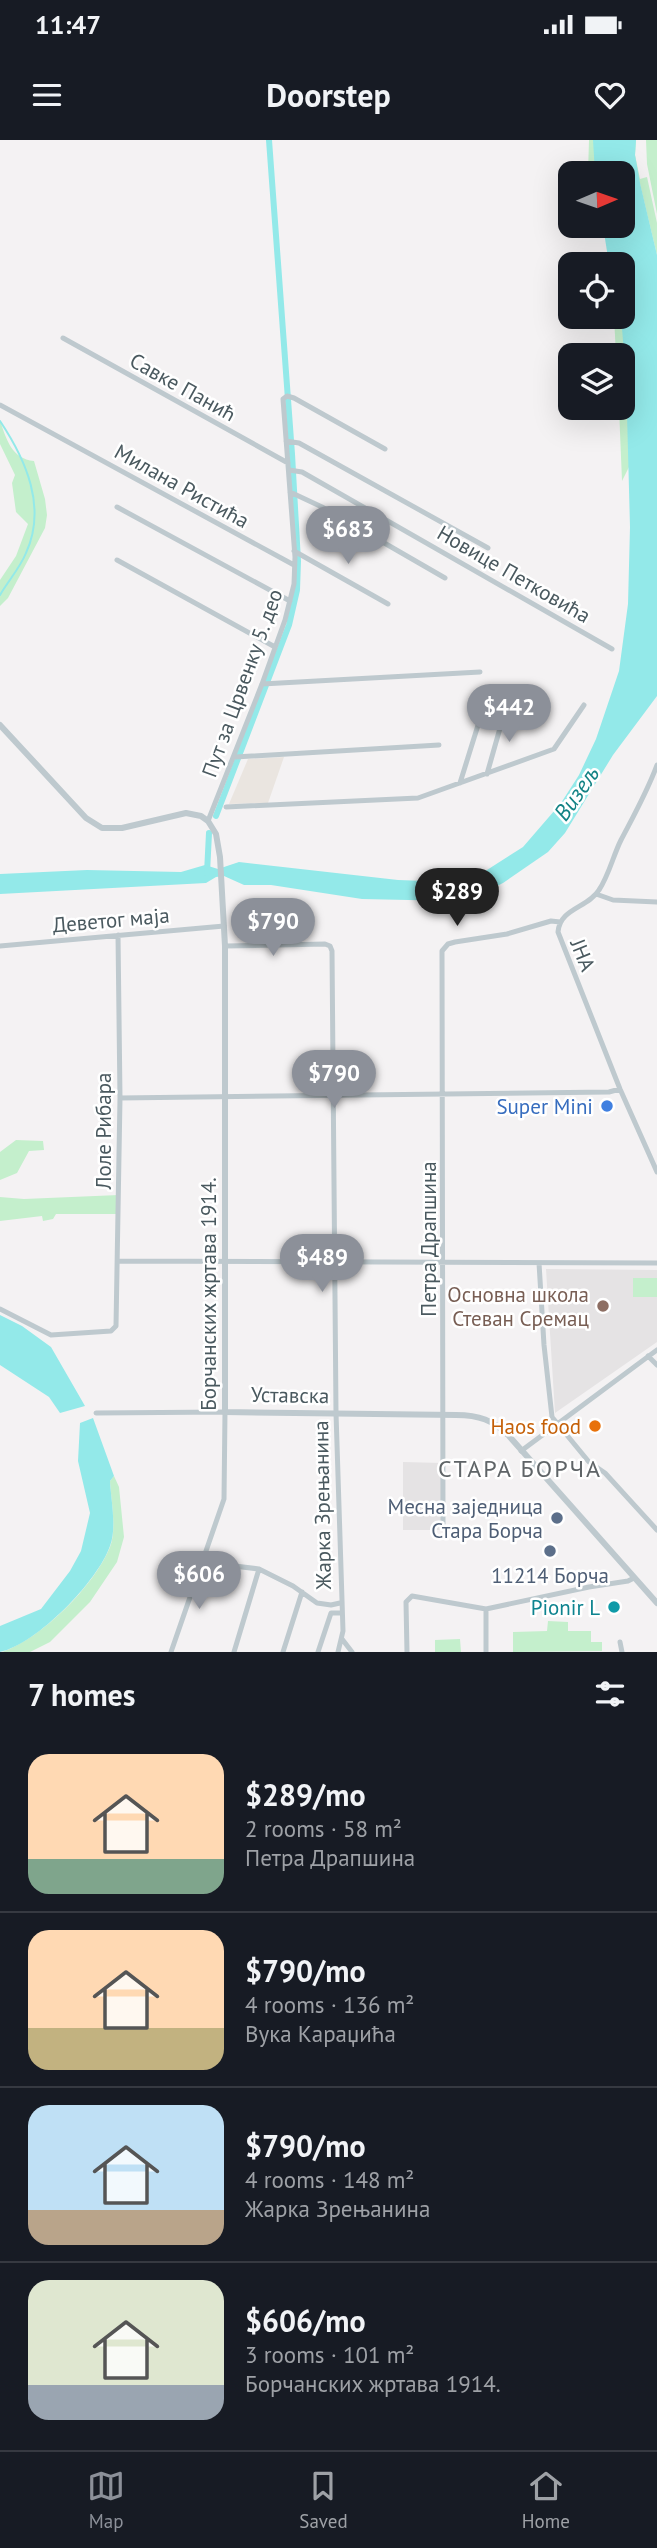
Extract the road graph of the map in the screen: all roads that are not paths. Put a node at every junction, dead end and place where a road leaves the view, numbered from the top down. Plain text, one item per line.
1 (63, 338) dead end
2 (0, 405) edge
3 (286, 441) junction
4 (385, 449) dead end
5 (288, 467) junction
6 (290, 492) junction
7 (117, 507) dead end
8 (488, 548) dead end
9 (294, 551) junction
10 (117, 560) dead end
11 (295, 565) junction
12 (445, 578) dead end
13 (290, 601) junction
14 (388, 604) dead end
15 (275, 647) junction
16 (612, 649) dead end
17 (480, 672) dead end
18 (262, 684) junction
19 (584, 705) dead end
20 (484, 706) dead end
21 (506, 707) dead end
22 (0, 724) edge
23 (439, 745) dead end
24 (238, 757) junction
25 (657, 765) edge
26 (487, 774) junction
27 (460, 783) junction
28 (226, 807) dead end
29 (208, 821) junction
30 (596, 894) junction
31 (657, 902) edge
32 (560, 922) junction
33 (225, 926) junction
34 (118, 935) junction
35 (0, 946) edge
36 (225, 946) junction
37 (620, 1088) junction
38 (225, 1096) junction
39 (443, 1096) junction
40 (333, 1097) junction
41 (120, 1098) junction
42 (657, 1172) edge
43 (118, 1261) junction
44 (226, 1261) junction
45 (334, 1261) junction
46 (443, 1262) junction
47 (539, 1263) junction
48 (657, 1263) edge
49 (0, 1309) edge
50 (657, 1350) edge
51 (648, 1356) junction
52 (657, 1365) edge
53 (225, 1412) junction
54 (96, 1413) dead end
55 (336, 1413) junction
56 (443, 1415) junction
57 (555, 1423) junction
58 (522, 1451) junction
59 (443, 1524) dead end
60 (657, 1530) edge
61 (202, 1562) junction
62 (259, 1569) junction
63 (634, 1578) junction
64 (302, 1592) junction
65 (340, 1603) junction
66 (657, 1603) edge
67 (331, 1609) junction
68 (486, 1609) junction
69 (341, 1613) junction
70 (342, 1639) junction
71 (620, 1642) dead end
72 (171, 1652) edge
73 (234, 1652) edge
74 (283, 1652) edge
75 (318, 1652) edge
76 (338, 1652) edge
77 (352, 1652) edge
78 (407, 1652) edge
79 (486, 1652) edge
80 (622, 1652) edge

1 - 5 street, Савке Панић
2 - 11 street, Милана Ристића
3 - 4 street, Пут за Црвенку 5. део
3 - 5 street, Пут за Црвенку 5. део
3 - 8 street
5 - 6 street, Пут за Црвенку 5. део
5 - 16 street, Новице Петковића
6 - 9 street, Пут за Црвенку 5. део
6 - 12 street
7 - 13 street
9 - 11 street, Пут за Црвенку 5. део
9 - 14 street
10 - 15 street
11 - 13 street, Пут за Црвенку 5. део
13 - 15 street, Пут за Црвенку 5. део
15 - 18 street, Пут за Црвенку 5. део
17 - 18 street
18 - 24 street, Пут за Црвенку 5. део
19 - 26 street
20 - 27 street
21 - 26 street
22 - 29 street
23 - 24 street
24 - 29 street, Пут за Црвенку 5. део
25 - 30 street, ЈНА
26 - 27 street
27 - 28 street
29 - 33 street, Борчанских жртава 1914.
30 - 31 street
30 - 32 street, ЈНА
32 - 37 street, ЈНА
32 - 39 street, Петра Драпшина
33 - 34 street, Деветог маја
33 - 36 street, Борчанских жртава 1914.
34 - 35 street, Деветог маја
34 - 41 street, Лоле Рибара
36 - 38 street, Борчанских жртава 1914.
36 - 40 street, Жарка Зрењанина
37 - 39 street
37 - 42 street, ЈНА
38 - 40 street
38 - 41 street
38 - 44 street, Борчанских жртава 1914.
39 - 40 street
39 - 46 street, Петра Драпшина
40 - 45 street, Жарка Зрењанина
41 - 43 street, Лоле Рибара
43 - 44 street
43 - 49 street, Лоле Рибара
44 - 45 street
44 - 53 street, Борчанских жртава 1914.
45 - 46 street
45 - 55 street, Жарка Зрењанина
46 - 47 street
46 - 56 street, Петра Драпшина
47 - 48 street
47 - 57 street
50 - 51 street
51 - 52 street
51 - 57 street
53 - 54 street, Уставска
53 - 55 street, Уставска
53 - 61 street, Борчанских жртава 1914.
55 - 56 street, Уставска
55 - 65 street, Жарка Зрењанина
56 - 58 street, Уставска
56 - 59 street, Петра Драпшина
57 - 58 street
57 - 60 street
58 - 63 street, Уставска
61 - 62 street
61 - 72 street, Борчанских жртава 1914.
62 - 64 street
62 - 73 street
63 - 66 street, Уставска
63 - 68 street
64 - 67 street
64 - 74 street
65 - 67 street
65 - 69 street, Жарка Зрењанина
67 - 69 street
67 - 75 street
68 - 78 street
68 - 79 street
69 - 70 street, Жарка Зрењанина
70 - 76 street, Жарка Зрењанина
70 - 77 street
71 - 80 street

